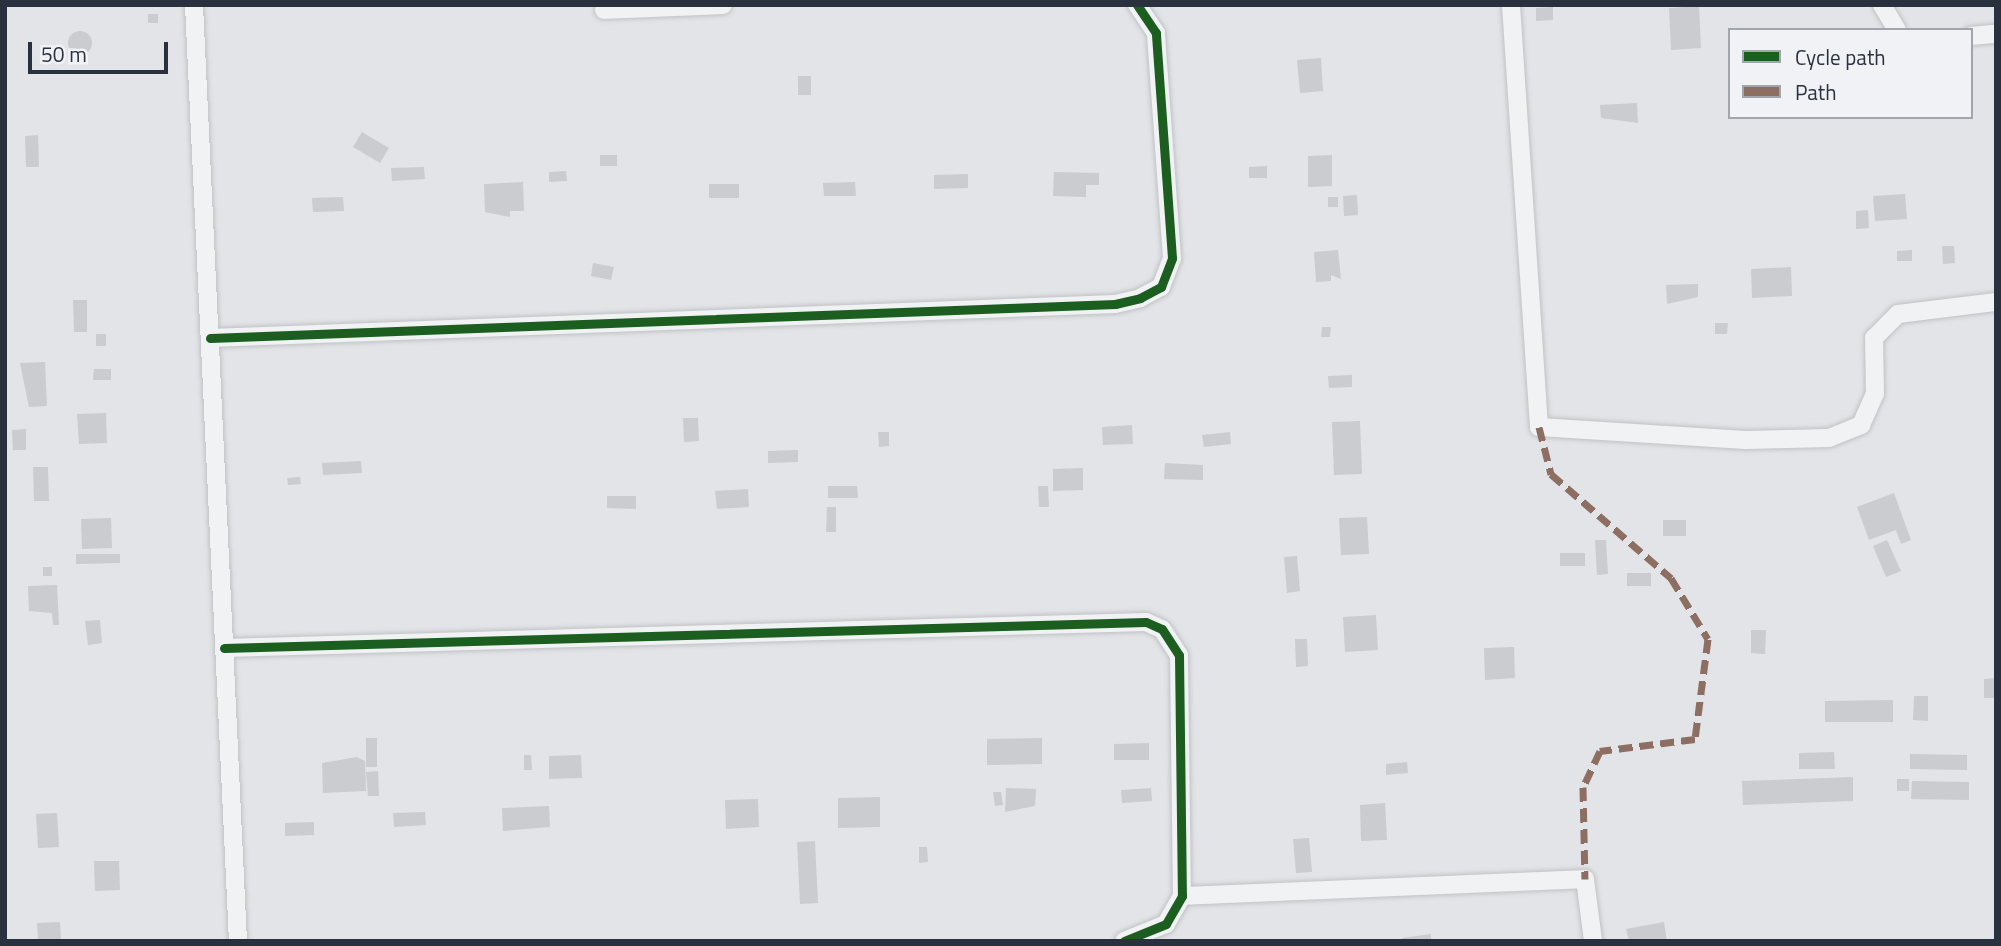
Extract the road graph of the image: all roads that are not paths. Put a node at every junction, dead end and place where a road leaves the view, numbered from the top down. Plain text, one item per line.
1 (194, 5) edge
2 (723, 5) edge
3 (1137, 5) edge
4 (1511, 5) edge
5 (1882, 5) edge
6 (604, 10) dead end
7 (1896, 28) edge
8 (1996, 34) edge
9 (1973, 36) edge
10 (1996, 302) edge
11 (210, 338) junction
12 (225, 648) junction
13 (1182, 896) junction
14 (238, 941) edge
15 (1124, 941) edge
16 (1593, 941) edge

1 - 11 street
2 - 6 street
3 - 11 street
4 - 10 street
5 - 7 street
8 - 9 street
11 - 12 street
12 - 13 street
12 - 14 street
13 - 15 street
13 - 16 street

